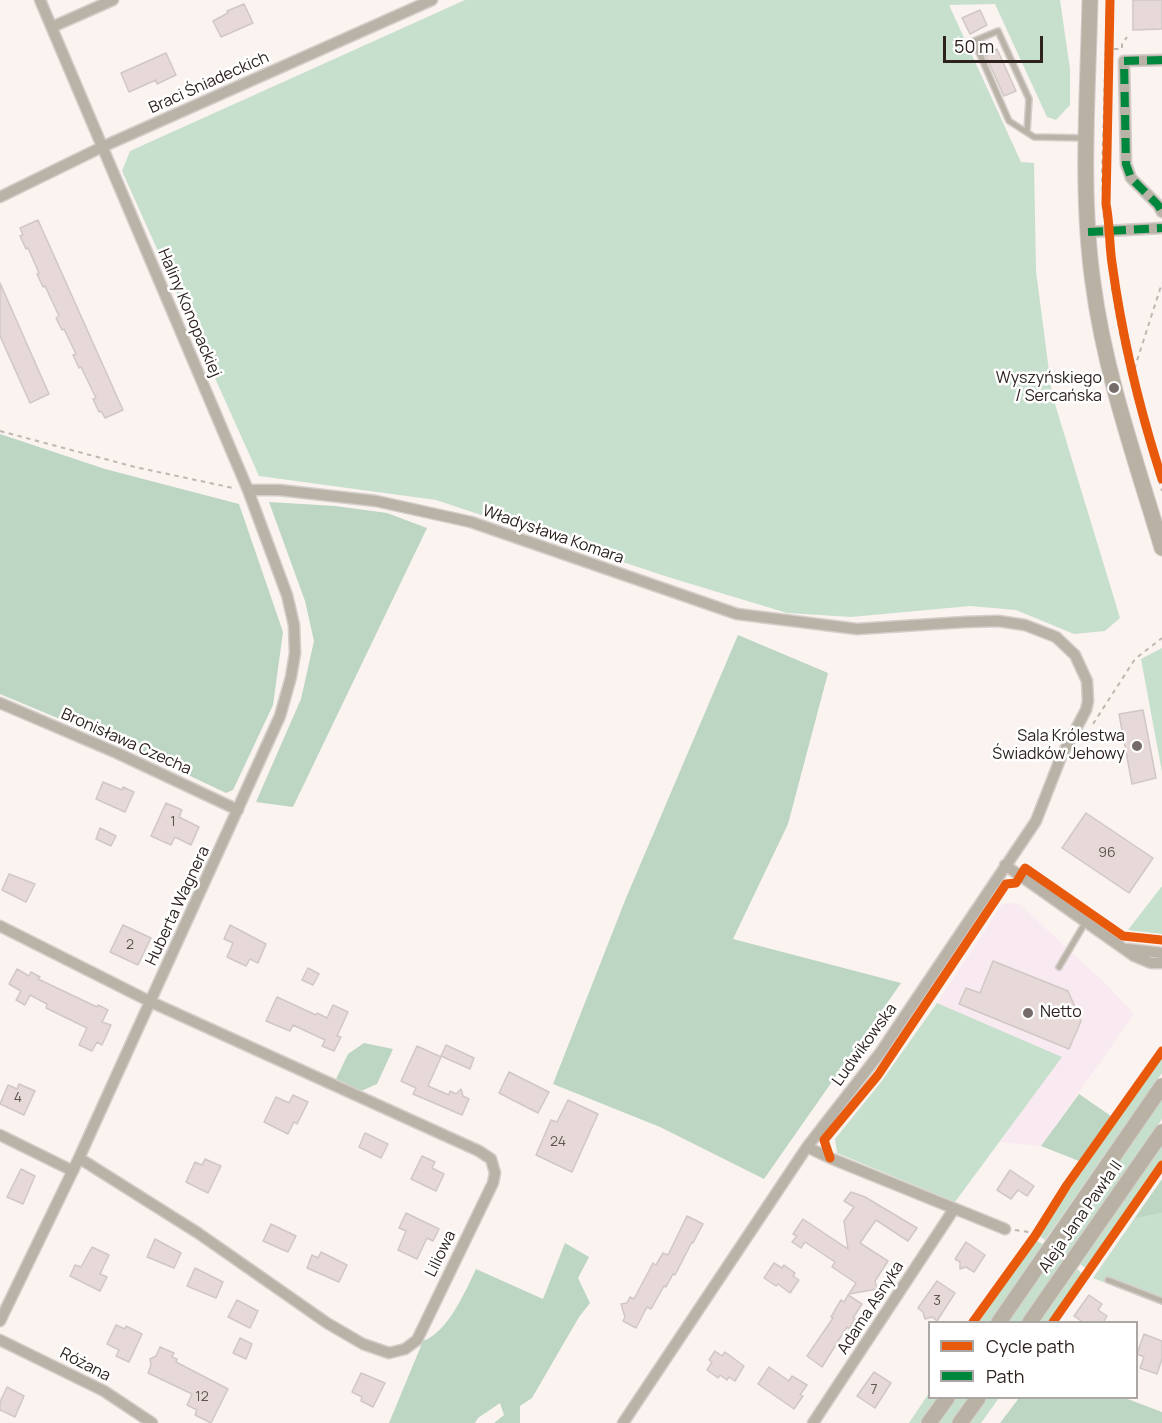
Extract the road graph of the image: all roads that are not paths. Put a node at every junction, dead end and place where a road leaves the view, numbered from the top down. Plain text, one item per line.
1 (39, 0) edge
2 (112, 0) edge
3 (432, 0) edge
4 (1090, 0) edge
5 (52, 27) junction
6 (1162, 60) edge
7 (1027, 132) junction
8 (1087, 138) junction
9 (102, 147) junction
10 (0, 197) edge
11 (1162, 212) edge
12 (1162, 228) edge
13 (1088, 232) junction
14 (248, 490) junction
15 (1162, 548) edge
16 (1082, 667) joint
17 (0, 703) edge
18 (238, 810) junction
19 (1005, 865) junction
20 (1085, 923) junction
21 (0, 926) edge
22 (1119, 947) junction
23 (1162, 953) edge
24 (1162, 963) edge
25 (1059, 967) dead end
26 (150, 1002) junction
27 (1162, 1086) edge
28 (1162, 1132) edge
29 (0, 1135) edge
30 (807, 1147) junction
31 (79, 1158) junction
32 (73, 1171) junction
33 (954, 1209) junction
34 (1005, 1229) road end
35 (1108, 1280) dead end
36 (1162, 1301) edge
37 (0, 1321) edge
38 (1000, 1321) edge
39 (1031, 1321) edge
40 (0, 1340) edge
41 (946, 1399) edge
42 (977, 1399) edge
43 (152, 1423) edge
44 (623, 1423) edge
45 (813, 1423) edge
46 (929, 1423) edge
47 (960, 1423) edge

1 - 5 street, Haliny Konopackiej
2 - 5 street
3 - 9 street, Braci Śniadeckich
4 - 8 street
5 - 9 street, Haliny Konopackiej
6 - 11 street
7 - 7 lane
7 - 8 lane
8 - 13 street
9 - 10 street, Braci Śniadeckich
9 - 14 street, Haliny Konopackiej
12 - 13 street
13 - 15 street
14 - 16 street, Władysława Komara
14 - 18 street, Huberta Wagnera
16 - 19 street, Ludwikowska
17 - 18 street, Bronisława Czecha
18 - 26 street, Huberta Wagnera
19 - 20 street
19 - 30 street, Ludwikowska
20 - 22 street
20 - 25 lane
21 - 26 street
22 - 23 street
22 - 24 street
26 - 31 street, Huberta Wagnera
26 - 31 street, Liliowa
27 - 38 street, Aleja Jana Pawła II
28 - 39 street, Aleja Jana Pawła II
29 - 32 street
30 - 33 street
30 - 44 street, Ludwikowska
31 - 32 street, Huberta Wagnera
32 - 37 street, Huberta Wagnera
33 - 34 street
33 - 45 street, Adama Asnyka
35 - 36 lane
40 - 43 street, Różana
41 - 46 street
42 - 47 street

